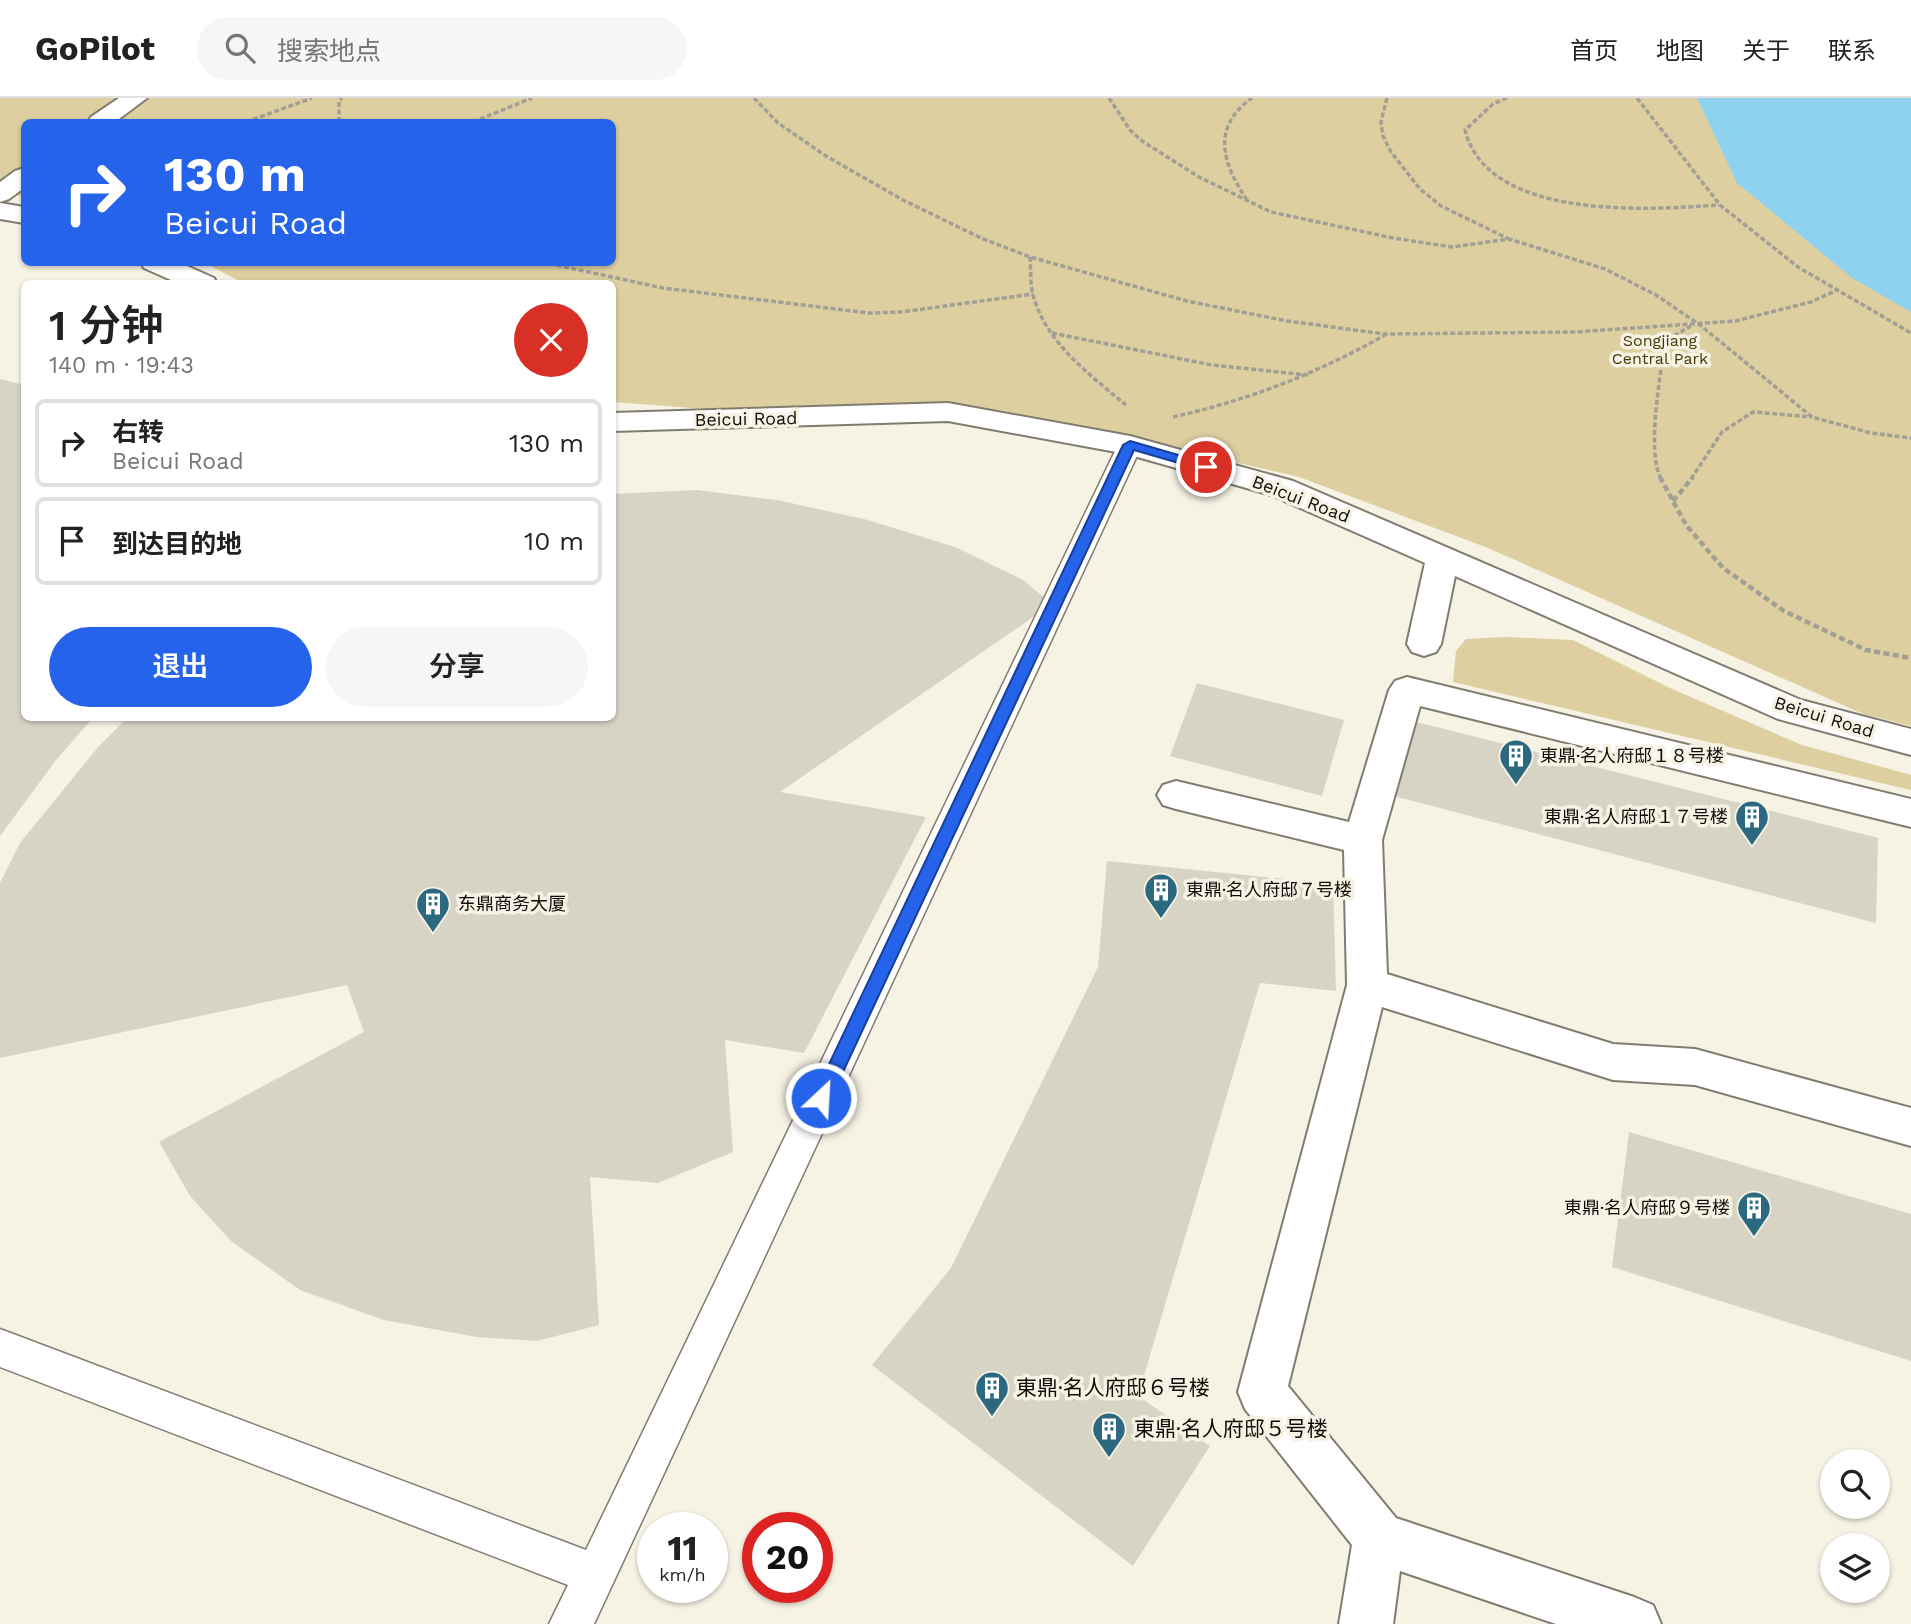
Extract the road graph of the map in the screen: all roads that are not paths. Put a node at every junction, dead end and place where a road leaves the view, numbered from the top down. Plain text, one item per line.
1 (135, 98) edge
2 (104, 119) edge
3 (21, 178) edge
4 (0, 194) edge
5 (0, 211) edge
6 (21, 214) edge
7 (163, 266) edge
8 (195, 280) edge
9 (616, 422) edge
10 (1139, 434) junction
11 (1442, 558) junction
12 (1424, 644) dead end
13 (1911, 742) edge
14 (1176, 795) dead end
15 (1911, 813) edge
16 (1363, 840) junction
17 (1367, 985) junction
18 (1911, 1127) edge
19 (0, 1348) edge
20 (1379, 1538) junction
21 (596, 1575) junction
22 (571, 1624) edge
23 (1366, 1624) edge
24 (1634, 1624) edge

1 - 2 street
3 - 4 street
5 - 6 street
7 - 8 street
9 - 10 street, Beicui Road
10 - 11 street, Beicui Road
10 - 21 lane
11 - 12 street
11 - 13 street, Beicui Road
14 - 16 street
15 - 16 street
16 - 17 street
17 - 18 street
17 - 20 street
19 - 21 lane
20 - 23 street
20 - 24 street
21 - 22 lane

